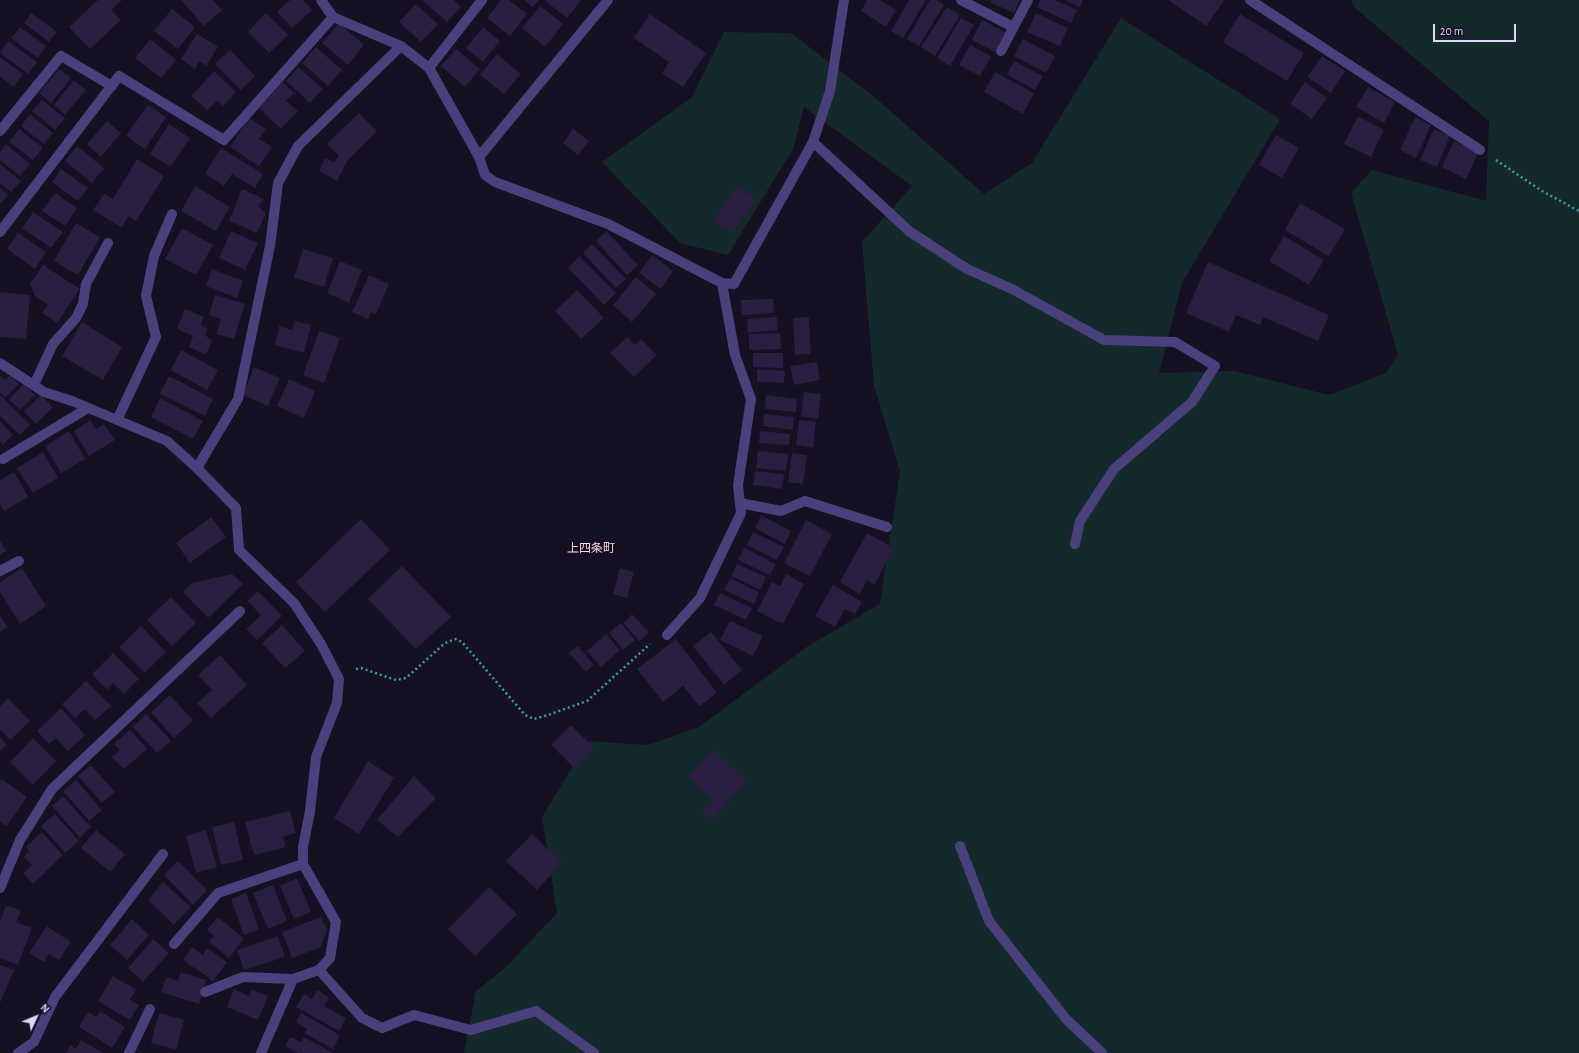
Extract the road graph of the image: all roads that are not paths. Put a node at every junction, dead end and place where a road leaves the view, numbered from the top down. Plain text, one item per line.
1 (320, 0) edge
2 (482, 0) edge
3 (608, 0) edge
4 (842, 0) edge
5 (961, 0) edge
6 (1028, 0) edge
7 (1250, 0) edge
8 (333, 17) junction
9 (1014, 27) junction
10 (401, 46) junction
11 (1001, 51) dead end
12 (429, 68) junction
13 (112, 86) junction
14 (0, 131) edge
15 (813, 142) junction
16 (1480, 150) road end
17 (479, 157) junction
18 (172, 214) dead end
19 (0, 232) edge
20 (108, 243) dead end
21 (722, 283) junction
22 (1, 365) edge
23 (34, 385) junction
24 (88, 408) junction
25 (117, 420) junction
26 (3, 459) dead end
27 (197, 468) junction
28 (740, 503) junction
29 (887, 527) dead end
30 (1075, 544) dead end
31 (19, 561) dead end
32 (0, 571) edge
33 (240, 611) dead end
34 (667, 635) road end
35 (960, 846) dead end
36 (163, 854) dead end
37 (303, 864) junction
38 (0, 888) edge
39 (174, 944) dead end
40 (319, 970) junction
41 (293, 979) junction
42 (205, 992) dead end
43 (150, 1009) dead end
44 (18, 1053) edge
45 (129, 1053) edge
46 (261, 1053) edge
47 (594, 1053) edge
48 (1102, 1053) edge

1 - 8 street
2 - 12 street
3 - 17 street
4 - 15 street
5 - 9 street
6 - 9 street
7 - 16 street
8 - 10 street
8 - 13 street
9 - 11 street
10 - 12 street
10 - 27 street
12 - 17 street
13 - 14 street
13 - 19 street
15 - 21 street
15 - 30 street
17 - 21 street
18 - 25 street
20 - 23 street
21 - 28 street
22 - 23 street
23 - 24 street
24 - 25 street
24 - 26 street
25 - 27 street
27 - 37 street
28 - 29 street
28 - 34 street
31 - 32 street
33 - 38 street
35 - 48 street
36 - 44 street
37 - 39 street
37 - 40 street
40 - 41 street
40 - 47 street
41 - 42 street
41 - 46 street
43 - 45 street

